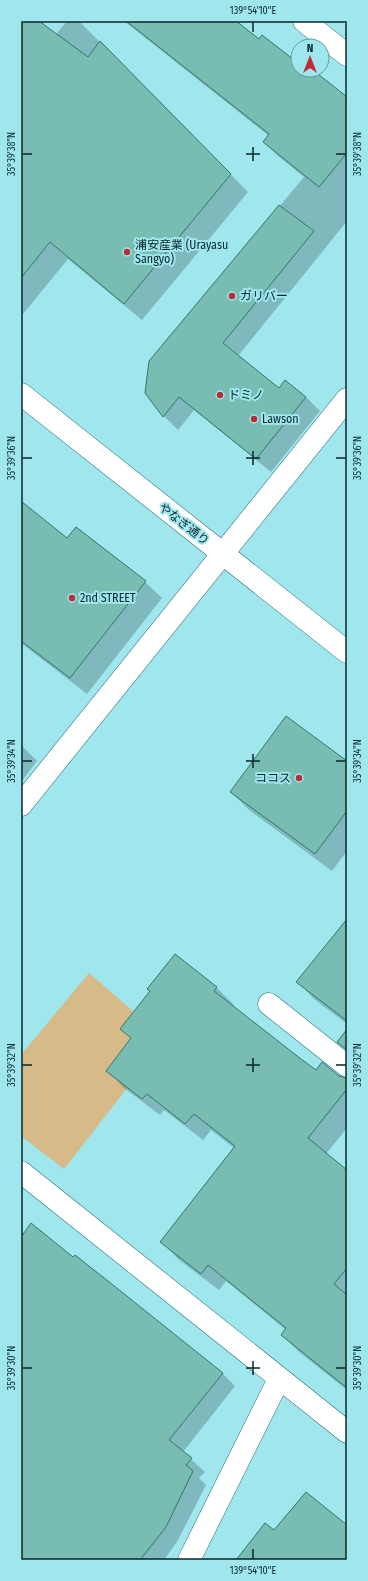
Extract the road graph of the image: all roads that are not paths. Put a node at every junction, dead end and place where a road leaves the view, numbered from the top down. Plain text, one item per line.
1 (304, 21) edge
2 (347, 55) edge
3 (21, 394) edge
4 (347, 399) edge
5 (223, 555) junction
6 (347, 652) edge
7 (21, 805) edge
8 (268, 1004) dead end
9 (347, 1066) edge
10 (21, 1172) edge
11 (279, 1379) junction
12 (347, 1432) edge
13 (189, 1560) edge

1 - 2 street
3 - 5 street, やなぎ通り
4 - 5 street
5 - 6 street, やなぎ通り
5 - 7 street
8 - 9 street
10 - 11 street
11 - 12 street
11 - 13 street

